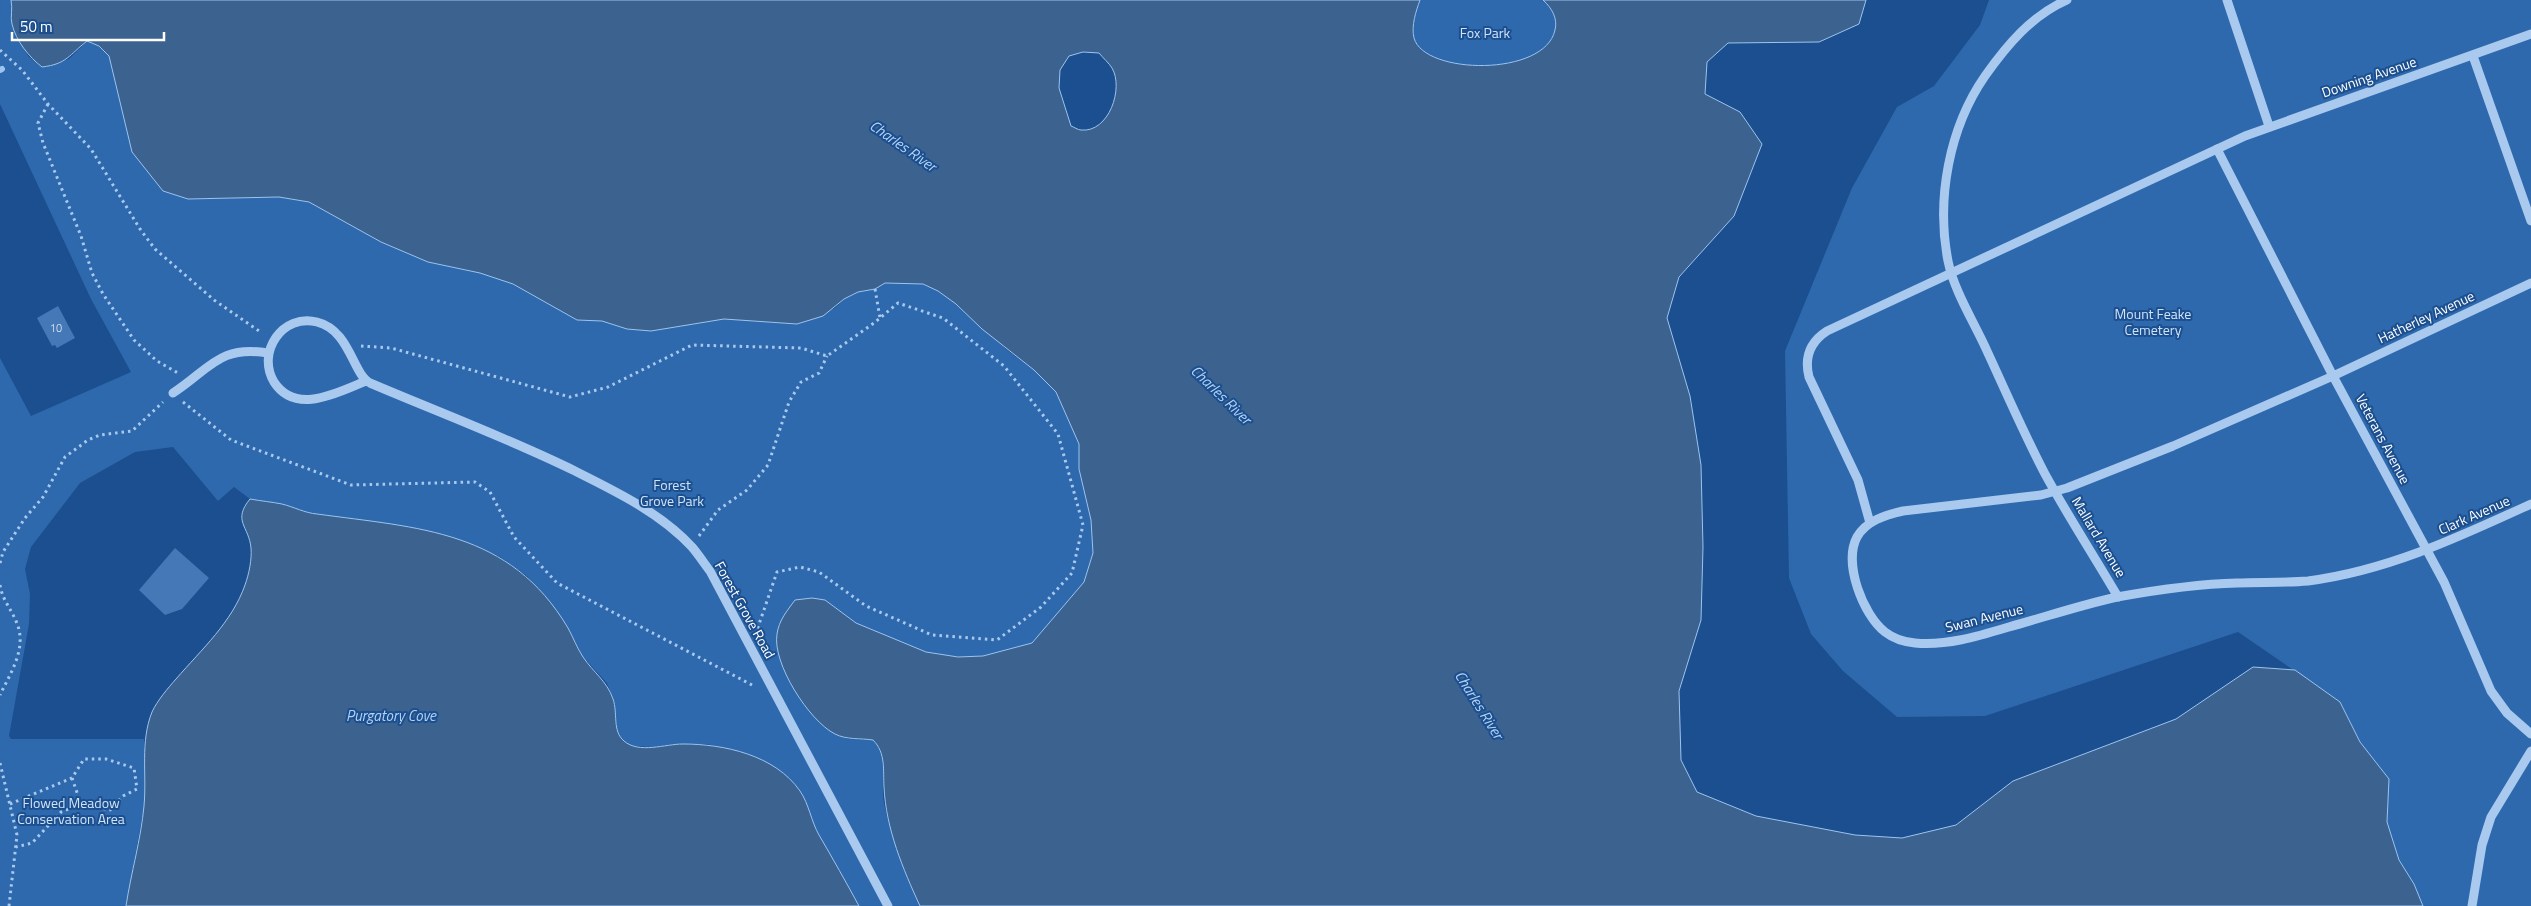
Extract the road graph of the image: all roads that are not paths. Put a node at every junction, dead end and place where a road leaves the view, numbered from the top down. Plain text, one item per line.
1 (2067, 0) edge
2 (2226, 0) edge
3 (2531, 34) edge
4 (2473, 56) junction
5 (2269, 126) junction
6 (2218, 149) junction
7 (2531, 221) edge
8 (1951, 273) junction
9 (2531, 283) edge
10 (268, 353) junction
11 (2333, 376) junction
12 (366, 381) junction
13 (173, 393) road end
14 (2055, 492) junction
15 (2531, 504) edge
16 (1870, 523) junction
17 (2427, 550) junction
18 (2118, 597) junction
19 (2531, 734) edge
20 (2531, 751) edge
21 (888, 906) edge
22 (2472, 906) edge

1 - 8 street, Mallard Avenue
2 - 5 street
3 - 4 street, Downing Avenue
4 - 5 street, Downing Avenue
4 - 7 street
5 - 6 street, Downing Avenue
6 - 8 street, Downing Avenue
6 - 11 street, Veterans Avenue
8 - 14 street, Mallard Avenue
8 - 16 street, Downing Avenue
9 - 11 street, Hatherley Avenue
10 - 12 street
10 - 12 street
10 - 13 street
11 - 14 street
11 - 17 street, Veterans Avenue
12 - 21 street, Forest Grove Road
14 - 16 street
14 - 18 street, Mallard Avenue
15 - 17 street, Clark Avenue
16 - 18 street, Swan Avenue
17 - 18 street, Swan Avenue
17 - 19 street, Veterans Avenue
20 - 22 street

